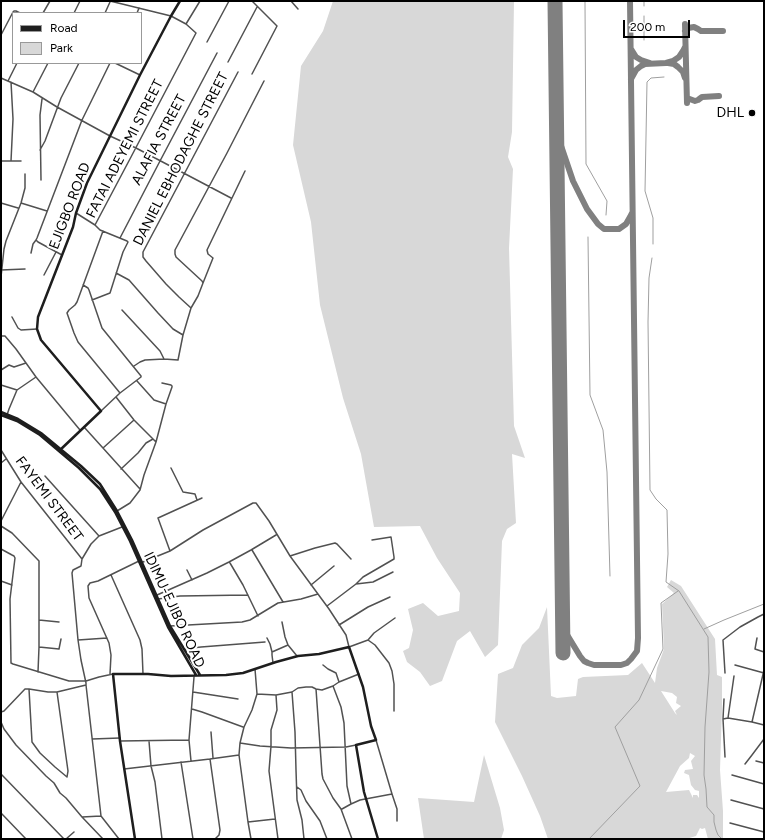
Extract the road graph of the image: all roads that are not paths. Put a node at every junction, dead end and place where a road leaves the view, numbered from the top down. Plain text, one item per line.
1 (50, 1) edge
2 (80, 1) edge
3 (110, 1) edge
4 (180, 1) edge
5 (200, 1) edge
6 (230, 1) edge
7 (252, 1) edge
8 (290, 1) edge
9 (257, 6) junction
10 (139, 8) junction
11 (298, 9) dead end
12 (44, 12) edge
13 (74, 12) edge
14 (105, 12) edge
15 (137, 12) edge
16 (12, 14) edge
17 (171, 16) junction
18 (186, 24) junction
19 (1, 35) edge
20 (207, 42) dead end
21 (217, 53) dead end
22 (228, 62) dead end
23 (16, 64) edge
24 (47, 64) edge
25 (78, 64) edge
26 (110, 64) edge
27 (117, 64) edge
28 (238, 72) dead end
29 (252, 74) dead end
30 (140, 75) junction
31 (1, 78) edge
32 (8, 81) junction
33 (264, 81) dead end
34 (11, 82) junction
35 (33, 92) junction
36 (42, 99) junction
37 (57, 107) junction
38 (82, 120) junction
39 (110, 136) junction
40 (136, 148) junction
41 (40, 150) junction
42 (1, 161) edge
43 (11, 161) junction
44 (20, 161) dead end
45 (160, 161) junction
46 (244, 171) dead end
47 (25, 174) dead end
48 (184, 174) junction
49 (41, 180) dead end
50 (209, 186) junction
51 (231, 198) junction
52 (1, 203) edge
53 (21, 203) junction
54 (19, 208) junction
55 (47, 211) junction
56 (76, 213) junction
57 (95, 225) junction
58 (102, 231) junction
59 (120, 238) junction
60 (36, 240) junction
61 (56, 252) junction
62 (31, 253) dead end
63 (62, 255) junction
64 (1, 265) edge
65 (25, 269) dead end
66 (1, 270) edge
67 (116, 273) junction
68 (44, 275) dead end
69 (1, 277) edge
70 (203, 283) junction
71 (83, 285) junction
72 (92, 300) junction
73 (191, 308) junction
74 (122, 310) dead end
75 (12, 317) dead end
76 (37, 329) junction
77 (183, 335) junction
78 (1, 336) edge
79 (164, 359) junction
80 (26, 363) junction
81 (134, 366) junction
82 (1, 370) edge
83 (36, 377) junction
84 (136, 380) junction
85 (162, 384) dead end
86 (1, 385) edge
87 (17, 390) junction
88 (120, 393) junction
89 (116, 397) junction
90 (166, 404) junction
91 (101, 411) junction
92 (1, 412) edge
93 (1, 415) edge
94 (7, 415) junction
95 (134, 420) junction
96 (84, 426) junction
97 (80, 430) junction
98 (154, 439) junction
99 (156, 442) junction
100 (103, 448) junction
101 (1, 450) edge
102 (60, 450) junction
103 (6, 459) junction
104 (1, 463) edge
105 (121, 468) junction
106 (171, 468) dead end
107 (45, 476) dead end
108 (21, 482) junction
109 (140, 490) junction
110 (202, 498) dead end
111 (197, 500) junction
112 (117, 511) junction
113 (1, 521) edge
114 (1, 526) edge
115 (122, 527) junction
116 (277, 534) junction
117 (99, 536) junction
118 (372, 540) dead end
119 (1, 549) edge
120 (252, 550) junction
121 (170, 551) junction
122 (290, 556) junction
123 (82, 559) junction
124 (351, 559) dead end
125 (139, 561) junction
126 (143, 562) junction
127 (229, 562) junction
128 (334, 566) dead end
129 (187, 570) dead end
130 (394, 572) dead end
131 (110, 575) junction
132 (1, 580) edge
133 (192, 580) junction
134 (356, 584) junction
135 (12, 585) junction
136 (311, 585) junction
137 (318, 594) junction
138 (156, 595) junction
139 (248, 595) junction
140 (390, 597) dead end
141 (158, 599) junction
142 (283, 602) junction
143 (160, 606) junction
144 (327, 606) junction
145 (764, 614) edge
146 (258, 616) junction
147 (395, 618) dead end
148 (39, 620) junction
149 (59, 622) dead end
150 (282, 622) dead end
151 (339, 625) junction
152 (170, 626) junction
153 (172, 631) junction
154 (107, 638) junction
155 (267, 638) dead end
156 (757, 638) dead end
157 (61, 639) dead end
158 (78, 640) junction
159 (368, 640) junction
160 (266, 642) dead end
161 (288, 645) junction
162 (39, 647) junction
163 (349, 647) junction
164 (184, 649) junction
165 (272, 652) junction
166 (764, 652) edge
167 (298, 656) junction
168 (273, 663) junction
169 (323, 665) dead end
170 (736, 665) dead end
171 (255, 669) junction
172 (764, 670) edge
173 (38, 672) junction
174 (725, 673) dead end
175 (764, 673) edge
176 (143, 674) junction
177 (359, 674) junction
178 (112, 675) junction
179 (195, 676) junction
180 (201, 676) junction
181 (734, 676) dead end
182 (86, 681) junction
183 (339, 682) junction
184 (86, 685) junction
185 (333, 686) junction
186 (29, 689) junction
187 (316, 689) junction
188 (57, 692) junction
189 (193, 692) junction
190 (292, 692) junction
191 (257, 694) junction
192 (276, 695) junction
193 (238, 699) dead end
194 (724, 699) dead end
195 (192, 709) junction
196 (394, 711) dead end
197 (1, 712) edge
198 (723, 718) junction
199 (728, 718) junction
200 (1, 722) edge
201 (752, 722) junction
202 (764, 725) edge
203 (244, 727) junction
204 (211, 732) dead end
205 (92, 739) junction
206 (764, 739) edge
207 (120, 740) junction
208 (190, 740) junction
209 (376, 740) junction
210 (149, 741) junction
211 (240, 743) junction
212 (356, 745) junction
213 (271, 746) junction
214 (346, 747) junction
215 (295, 748) junction
216 (321, 748) junction
217 (239, 754) junction
218 (725, 757) dead end
219 (212, 759) junction
220 (191, 760) junction
221 (756, 761) dead end
222 (182, 762) junction
223 (764, 763) edge
224 (744, 764) dead end
225 (151, 766) junction
226 (124, 769) junction
227 (1, 774) edge
228 (732, 774) dead end
229 (764, 784) edge
230 (297, 787) junction
231 (392, 794) junction
232 (366, 799) junction
233 (732, 800) dead end
234 (351, 804) junction
235 (341, 809) junction
236 (764, 809) edge
237 (1, 814) edge
238 (101, 816) junction
239 (82, 817) junction
240 (275, 819) junction
241 (397, 821) dead end
242 (248, 822) junction
243 (730, 823) dead end
244 (74, 832) dead end
245 (764, 832) edge
246 (26, 839) edge
247 (65, 839) edge
248 (103, 839) edge
249 (119, 839) edge
250 (135, 839) edge
251 (162, 839) edge
252 (192, 839) edge
253 (215, 839) edge
254 (251, 839) edge
255 (278, 839) edge
256 (304, 839) edge
257 (327, 839) edge
258 (352, 839) edge
259 (378, 839) edge

1 - 12 street
2 - 13 street
3 - 10 street
3 - 14 street
4 - 17 main road, EJIGBO ROAD
5 - 18 street
6 - 20 street
7 - 9 street
8 - 11 street
9 - 22 street
9 - 29 street
10 - 15 street
10 - 17 street
16 - 19 street
17 - 18 street
17 - 30 main road, EJIGBO ROAD
18 - 40 street, FATAI ADEYEMI STREET
21 - 45 street, ALAFIA STREET
23 - 32 street
24 - 35 street
25 - 37 street
26 - 38 street
27 - 30 street
28 - 48 street, DANIEL EBHODAGHE STREET
30 - 39 main road, EJIGBO ROAD
31 - 32 street
32 - 34 street
33 - 50 street
34 - 35 street
34 - 43 street
35 - 36 street
36 - 37 street
36 - 41 street
37 - 38 street
37 - 41 street
38 - 39 street
38 - 55 street
39 - 40 street
39 - 56 main road, EJIGBO ROAD
40 - 45 street
40 - 57 street, FATAI ADEYEMI STREET
41 - 49 street
42 - 43 street
43 - 44 street
45 - 48 street
45 - 59 street, ALAFIA STREET
46 - 51 street
47 - 53 street
48 - 50 street
48 - 73 street, DANIEL EBHODAGHE STREET
50 - 51 street
50 - 70 street
51 - 70 street
52 - 54 street
53 - 54 street
53 - 55 street
54 - 64 street
55 - 60 street
56 - 57 street
56 - 63 main road, EJIGBO ROAD
57 - 58 street, FATAI ADEYEMI STREET
58 - 59 street, FATAI ADEYEMI STREET
58 - 71 street
59 - 67 street
60 - 61 street
60 - 62 street
61 - 63 street
61 - 68 street
63 - 76 main road, EJIGBO ROAD
64 - 66 street
65 - 66 street
66 - 69 street
67 - 72 street
67 - 77 street
70 - 73 street
71 - 72 street
71 - 88 street
72 - 81 street
73 - 77 street
74 - 79 street
75 - 76 street
76 - 91 main road
77 - 79 street
78 - 80 street
79 - 81 street
80 - 82 street
80 - 83 street
81 - 84 street
83 - 87 street
83 - 97 street
84 - 88 street
84 - 90 street
85 - 90 street
86 - 87 street
87 - 94 street
88 - 89 street
89 - 91 street
89 - 95 street
90 - 99 street
91 - 96 main road
92 - 94 main road, IDIMU-EJIBO ROAD
93 - 102 main road, IDIMU-EJIBO ROAD
94 - 102 main road, IDIMU-EJIBO ROAD
95 - 98 street
95 - 100 street
96 - 97 main road
96 - 100 street
97 - 102 main road
98 - 99 street
98 - 105 street
99 - 109 street
100 - 105 street
101 - 103 street, FAYEMI STREET
102 - 112 main road, IDIMU-EJIBO ROAD
102 - 115 main road, IDIMU-EJIBO ROAD
103 - 104 street
103 - 108 street, FAYEMI STREET
105 - 109 street
106 - 111 street
107 - 117 street
108 - 113 street
108 - 123 street, FAYEMI STREET
109 - 112 street
110 - 111 street
111 - 121 street
112 - 126 main road, IDIMU-EJIBO ROAD
114 - 148 street
115 - 117 street
115 - 125 main road, IDIMU-EJIBO ROAD
116 - 120 street
116 - 121 street
116 - 122 street
117 - 123 street
118 - 134 street
119 - 135 street
120 - 127 street
120 - 142 street
121 - 126 street
122 - 124 street
122 - 136 street
123 - 158 street
125 - 131 street
125 - 143 main road, IDIMU-EJIBO ROAD
126 - 138 main road, IDIMU-EJIBO ROAD
127 - 133 street
127 - 139 street
128 - 136 street
129 - 133 street
130 - 134 street
131 - 154 street
131 - 176 street
132 - 135 street
133 - 138 street
134 - 144 street
135 - 173 street
136 - 137 street
137 - 142 street
137 - 144 street
138 - 141 main road, IDIMU-EJIBO ROAD
139 - 141 street
139 - 146 street
140 - 151 street
141 - 143 main road, IDIMU-EJIBO ROAD
142 - 146 street
143 - 152 main road, IDIMU-EJIBO ROAD
143 - 153 main road, IDIMU-EJIBO ROAD
144 - 151 street
145 - 174 street
146 - 152 street
147 - 159 street
148 - 149 street
148 - 162 street
150 - 161 street
151 - 163 street
152 - 153 main road, IDIMU-EJIBO ROAD
153 - 164 main road, IDIMU-EJIBO ROAD
153 - 179 main road, IDIMU-EJIBO ROAD
154 - 158 street
154 - 178 street
155 - 165 street
156 - 166 street
157 - 162 street
158 - 182 street
159 - 163 street
159 - 196 street
160 - 164 street
161 - 165 street
161 - 167 street
162 - 173 street
163 - 167 main road
163 - 177 main road
164 - 180 main road, IDIMU-EJIBO ROAD
165 - 168 street
167 - 168 main road
168 - 171 main road
169 - 183 street
170 - 175 street
171 - 180 main road
171 - 191 street
172 - 175 street
173 - 182 street
175 - 201 street
176 - 178 main road, IDIMU-EJIBO ROAD
176 - 179 main road, IDIMU-EJIBO ROAD
177 - 183 street
177 - 209 main road
178 - 182 street
178 - 207 main road
179 - 180 main road
179 - 189 street
181 - 199 street
182 - 184 street
183 - 185 street
184 - 188 street
184 - 205 street
185 - 187 street
185 - 214 street
186 - 188 street
186 - 188 street
186 - 197 street
187 - 190 street
187 - 216 street
189 - 193 street
189 - 195 street
190 - 192 street
190 - 215 street
191 - 192 street
191 - 203 street
192 - 213 street
194 - 198 street
195 - 203 street
195 - 208 street
198 - 199 street
198 - 218 street
199 - 201 street
200 - 239 street
201 - 202 street
203 - 211 street
204 - 219 street
205 - 207 street
205 - 238 street
206 - 224 street
207 - 210 street
207 - 226 main road
208 - 210 street
208 - 220 street
209 - 212 main road
209 - 231 street
210 - 225 street
211 - 213 street
211 - 217 street
212 - 214 street
212 - 232 main road
213 - 215 street
213 - 240 street
214 - 216 street
214 - 234 street
215 - 216 street
215 - 230 street
216 - 235 street
217 - 219 street
217 - 242 street
219 - 220 street
219 - 253 street
220 - 222 street
221 - 223 street
222 - 225 street
222 - 252 street
225 - 226 street
225 - 251 street
226 - 250 main road
227 - 247 street
228 - 229 street
230 - 256 street
230 - 257 street
231 - 232 street
231 - 241 street
232 - 234 street
232 - 259 main road
233 - 236 street
234 - 235 street
235 - 258 street
237 - 246 street
238 - 239 street
238 - 249 street
239 - 248 street
240 - 242 street
240 - 255 street
242 - 254 street
243 - 245 street
244 - 247 street

